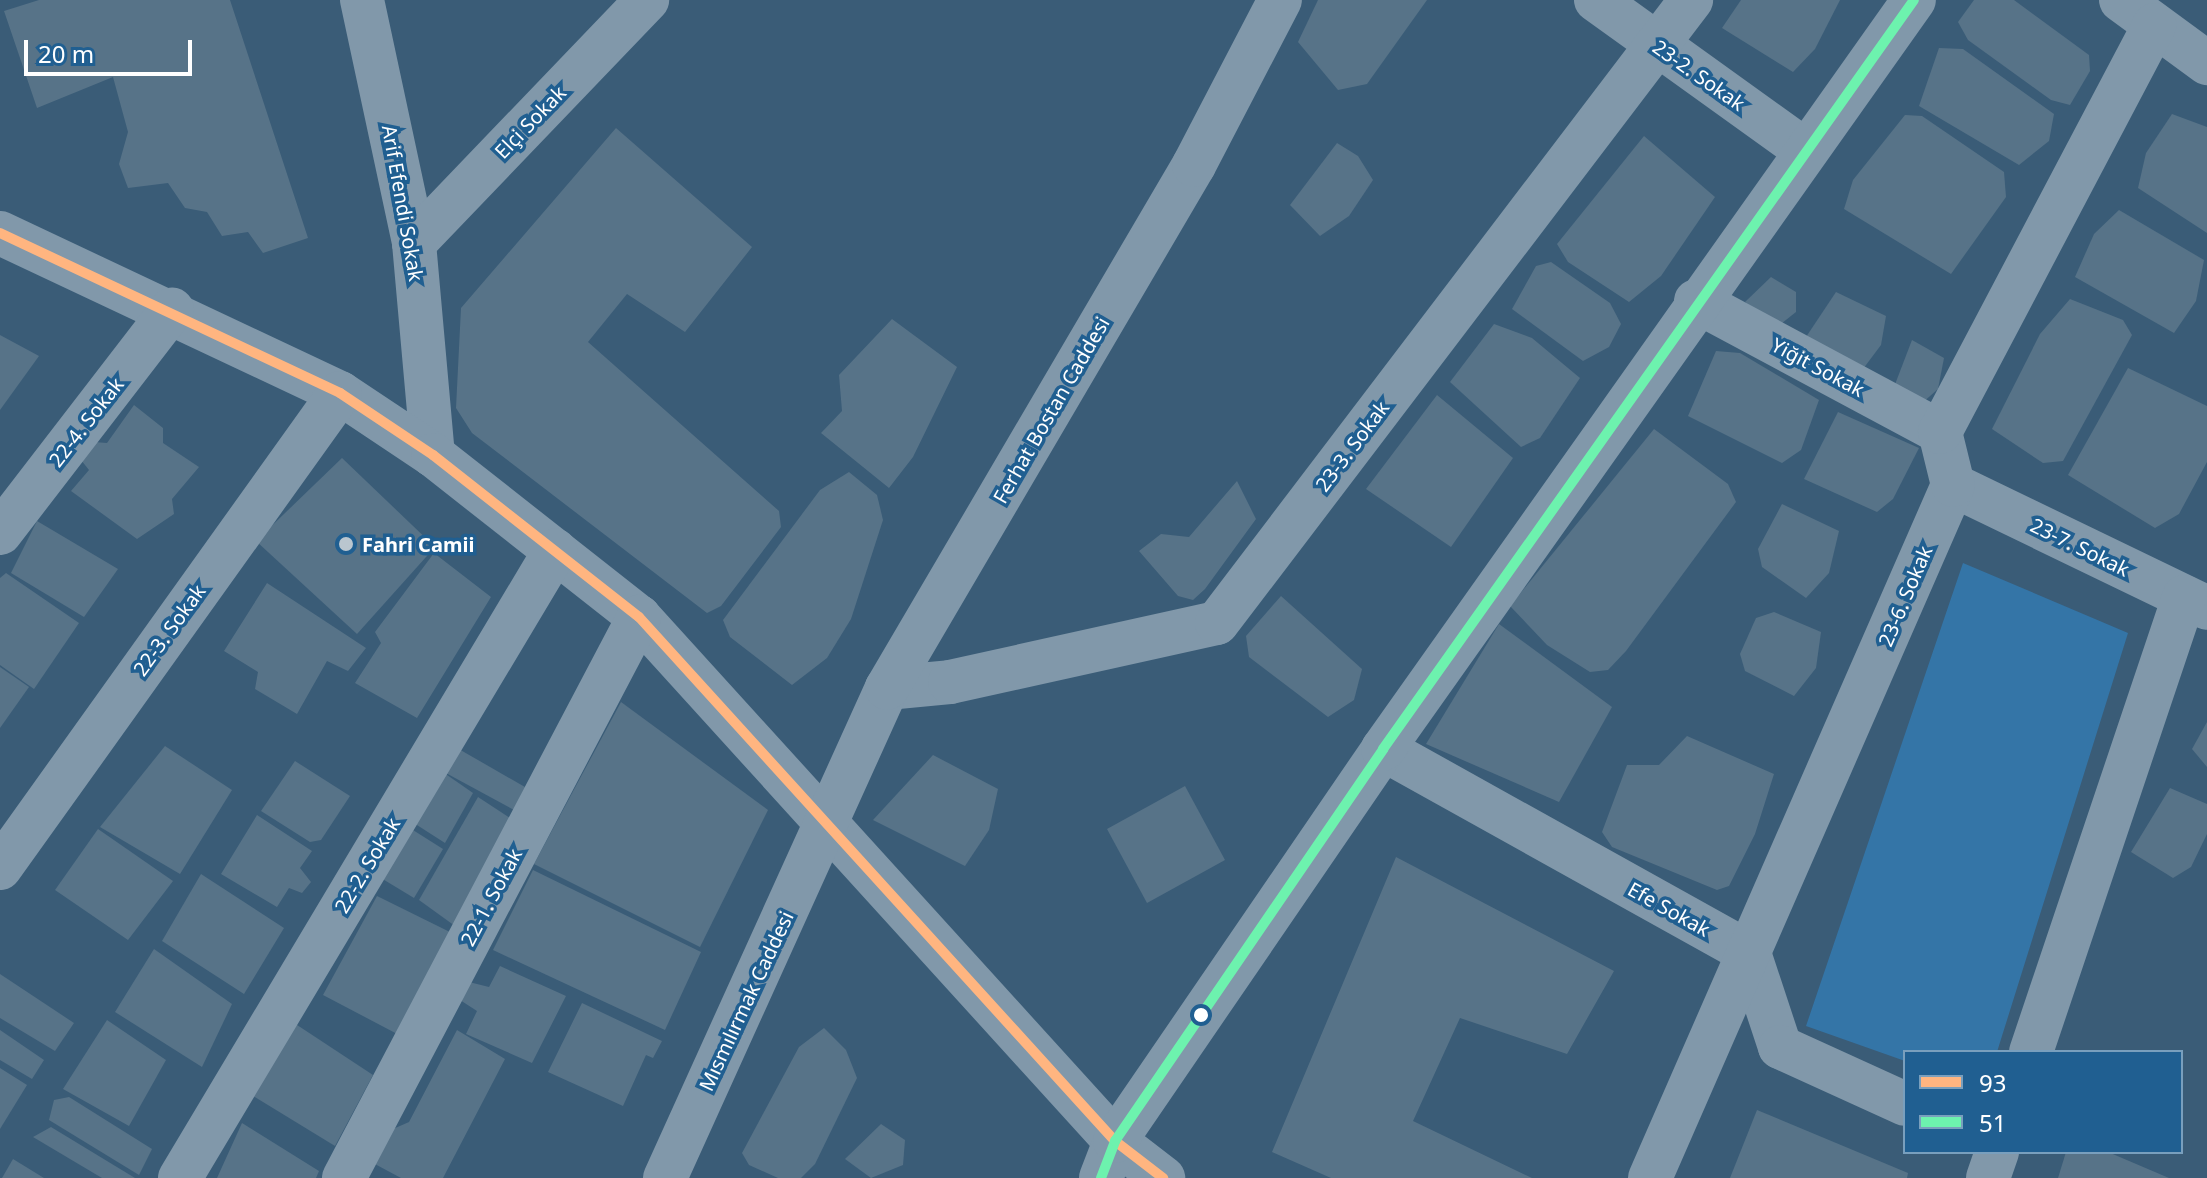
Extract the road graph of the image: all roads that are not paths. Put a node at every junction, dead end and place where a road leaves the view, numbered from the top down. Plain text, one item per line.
1 (362, 0) edge
2 (1280, 0) edge
3 (1596, 0) edge
4 (1691, 0) edge
5 (1914, 0) edge
6 (2121, 0) edge
7 (643, 2) edge
8 (2155, 25) junction
9 (1657, 46) junction
10 (2207, 63) edge
11 (1803, 149) junction
12 (0, 233) edge
13 (414, 243) junction
14 (1696, 301) junction
15 (172, 310) junction
16 (340, 393) junction
17 (1940, 432) junction
18 (433, 455) junction
19 (1953, 485) junction
20 (0, 533) edge
21 (555, 551) junction
22 (2196, 603) edge
23 (639, 617) junction
24 (887, 688) junction
25 (1383, 749) junction
26 (828, 823) junction
27 (0, 868) edge
28 (1749, 953) junction
29 (2032, 1050) edge
30 (1903, 1103) edge
31 (1996, 1154) edge
32 (1108, 1160) edge
33 (180, 1178) edge
34 (344, 1178) edge
35 (665, 1178) edge
36 (1163, 1178) edge
37 (1650, 1178) edge
38 (1988, 1178) edge

1 - 13 street, Arif Efendi Sokak
2 - 24 street, Ferhat Bostan Caddesi
3 - 9 street, 23-2. Sokak
4 - 9 street, 23-3. Sokak
5 - 11 street
6 - 8 street
7 - 13 street, Elçi Sokak
8 - 10 street
8 - 17 street
9 - 11 street, 23-2. Sokak
9 - 24 street, 23-3. Sokak
11 - 14 street
12 - 15 street
13 - 18 street, Arif Efendi Sokak
14 - 17 street, Yiğit Sokak
14 - 25 street
15 - 16 street
15 - 20 street, 22-4. Sokak
16 - 18 street
16 - 27 street, 22-3. Sokak
17 - 19 street
18 - 21 street
19 - 22 street, 23-7. Sokak
19 - 28 street, 23-6. Sokak
21 - 23 street
21 - 33 street, 22-2. Sokak
22 - 29 street
23 - 26 street
23 - 34 street, 22-1. Sokak
24 - 26 street, Ferhat Bostan Caddesi
25 - 28 street, Efe Sokak
25 - 32 street
26 - 32 street
26 - 35 street, Mısmılırmak Caddesi
28 - 30 street
28 - 37 street, 23-6. Sokak
31 - 38 street
32 - 36 street

